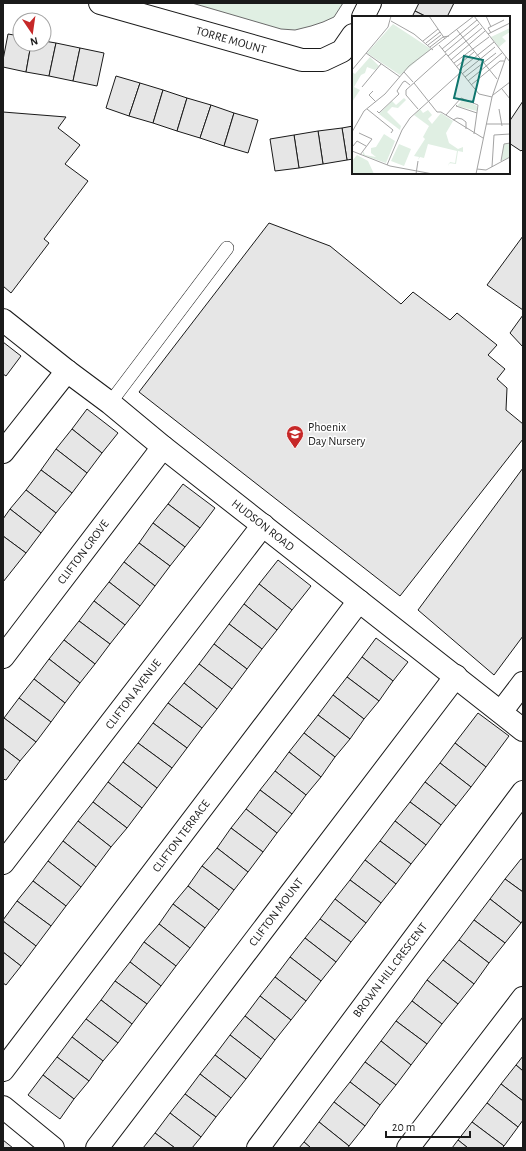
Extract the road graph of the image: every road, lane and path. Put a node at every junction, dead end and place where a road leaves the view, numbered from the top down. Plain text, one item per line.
1 (100, 3) edge
2 (370, 3) edge
3 (364, 16) edge
4 (352, 36) edge
5 (227, 248) dead end
6 (3, 320) edge
7 (67, 371) junction
8 (110, 403) junction
9 (163, 447) junction
10 (3, 452) edge
11 (263, 525) junction
12 (359, 601) junction
13 (3, 657) edge
14 (456, 676) junction
15 (523, 683) edge
16 (501, 712) junction
17 (523, 730) edge
18 (523, 792) edge
19 (3, 863) edge
20 (523, 998) edge
21 (3, 1070) edge
22 (3, 1107) edge
23 (53, 1148) edge
24 (97, 1148) edge
25 (258, 1148) edge
26 (408, 1148) edge

1 - 4 street, TORRE MOUNT
2 - 3 street
5 - 8 lane
6 - 7 street, HUDSON ROAD
7 - 8 street, HUDSON ROAD
7 - 10 street
8 - 9 street, HUDSON ROAD
9 - 11 street, HUDSON ROAD
9 - 13 street, CLIFTON GROVE
11 - 12 street, HUDSON ROAD
11 - 19 street, CLIFTON AVENUE
12 - 14 street, HUDSON ROAD
12 - 21 street, CLIFTON TERRACE
14 - 16 street, HUDSON ROAD
14 - 24 street, CLIFTON MOUNT
15 - 16 street
16 - 17 street, HUDSON ROAD
18 - 25 street, BROWN HILL CRESCENT
20 - 26 street
22 - 23 street

